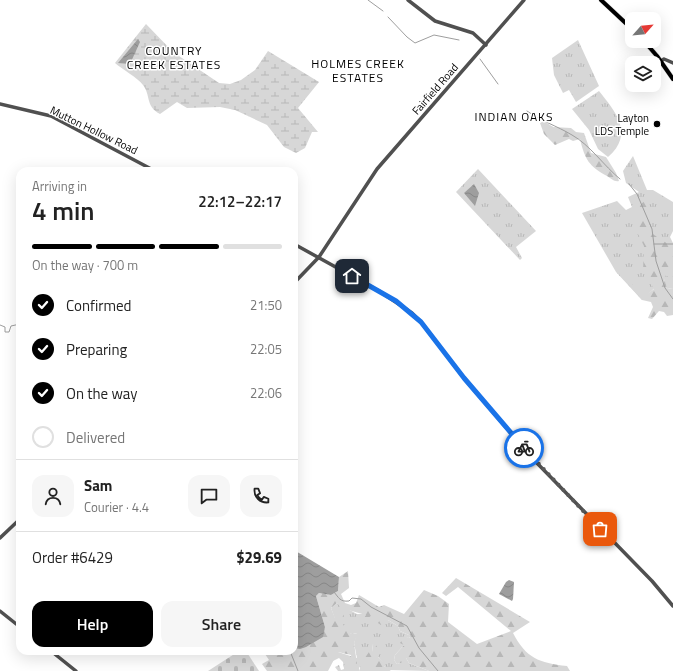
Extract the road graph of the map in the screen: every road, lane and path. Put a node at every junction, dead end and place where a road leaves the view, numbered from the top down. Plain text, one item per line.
1 (408, 0) edge
2 (524, 0) edge
3 (601, 0) edge
4 (625, 22) edge
5 (486, 45) junction
6 (650, 48) edge
7 (657, 56) edge
8 (661, 61) joint
9 (673, 63) edge
10 (673, 79) edge
11 (0, 104) edge
12 (147, 167) edge
13 (298, 246) edge
14 (319, 257) junction
15 (298, 280) edge
16 (16, 523) edge
17 (0, 538) edge
18 (673, 606) edge
19 (0, 611) edge
20 (16, 624) edge
21 (56, 655) edge
22 (76, 671) edge

1 - 5 street
2 - 5 street, Fairfield Road
3 - 4 main road
5 - 14 street, Fairfield Road
6 - 7 main road
8 - 9 street
8 - 10 main road
11 - 12 street, Mutton Hollow Road
13 - 14 street
14 - 15 street, Fairfield Road
14 - 18 street
16 - 17 street
19 - 20 street
21 - 22 street

